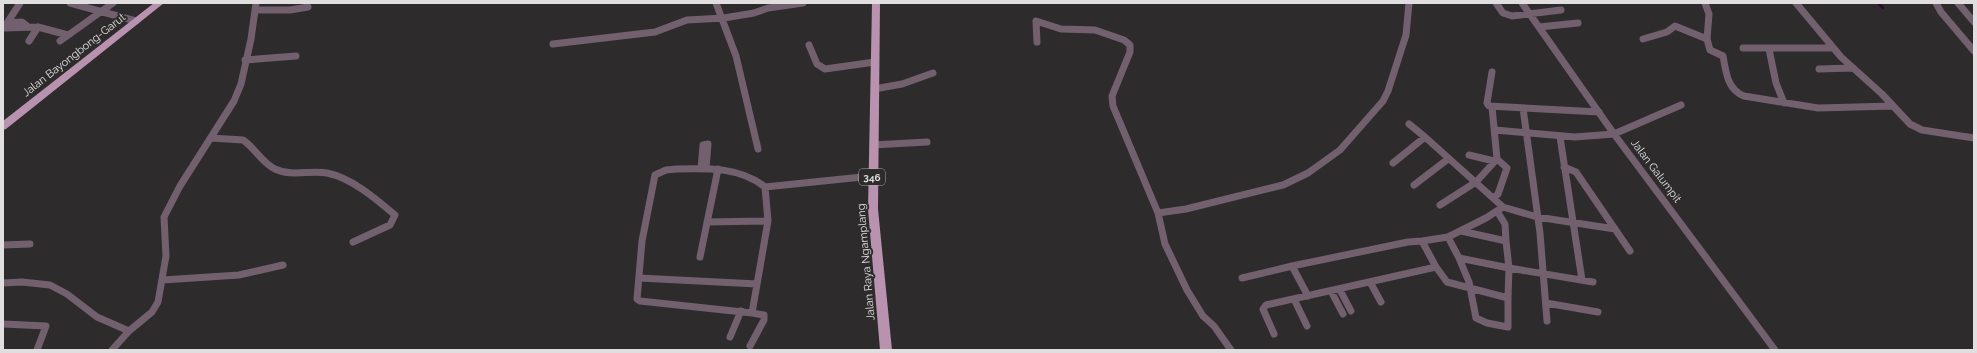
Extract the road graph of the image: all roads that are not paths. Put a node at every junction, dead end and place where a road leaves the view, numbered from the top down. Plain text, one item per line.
1 (20, 3) edge
2 (70, 3) edge
3 (113, 3) edge
4 (160, 3) edge
5 (716, 3) edge
6 (803, 3) edge
7 (876, 3) edge
8 (1410, 3) edge
9 (1496, 3) edge
10 (1522, 3) edge
11 (1705, 3) edge
12 (1796, 3) edge
13 (1936, 3) edge
14 (1958, 3) edge
15 (256, 6) edge
16 (308, 7) dead end
17 (1560, 10) dead end
18 (102, 12) junction
19 (1530, 13) junction
20 (724, 18) junction
21 (134, 21) junction
22 (1974, 22) edge
23 (1578, 23) dead end
24 (5, 27) edge
25 (38, 27) junction
26 (1539, 27) junction
27 (68, 35) junction
28 (1707, 39) junction
29 (1643, 40) dead end
30 (29, 41) dead end
31 (60, 41) dead end
32 (1037, 42) dead end
33 (553, 44) dead end
34 (810, 44) dead end
35 (1743, 48) dead end
36 (1833, 48) junction
37 (1769, 49) junction
38 (1974, 51) edge
39 (296, 56) dead end
40 (245, 60) junction
41 (875, 62) junction
42 (1849, 68) junction
43 (1819, 69) dead end
44 (1492, 72) dead end
45 (933, 74) dead end
46 (874, 89) junction
47 (1784, 102) junction
48 (1680, 105) dead end
49 (1890, 106) junction
50 (1492, 107) junction
51 (1523, 108) junction
52 (1599, 112) junction
53 (1408, 124) dead end
54 (3, 126) edge
55 (1495, 130) junction
56 (1527, 133) junction
57 (1614, 134) junction
58 (1425, 136) junction
59 (1560, 137) junction
60 (211, 138) junction
61 (1974, 138) edge
62 (927, 142) dead end
63 (874, 145) junction
64 (758, 149) dead end
65 (1469, 156) dead end
66 (1448, 159) junction
67 (1495, 160) junction
68 (1394, 163) dead end
69 (1564, 167) junction
70 (718, 170) junction
71 (872, 176) junction
72 (1476, 182) junction
73 (1414, 185) dead end
74 (765, 187) junction
75 (1494, 198) junction
76 (1440, 205) dead end
77 (1500, 209) junction
78 (1158, 213) junction
79 (1537, 217) junction
80 (768, 221) junction
81 (707, 222) junction
82 (1573, 222) junction
83 (1615, 229) junction
84 (1461, 231) junction
85 (1448, 237) junction
86 (1422, 241) junction
87 (1506, 241) junction
88 (353, 242) dead end
89 (30, 244) dead end
90 (3, 245) edge
91 (1630, 251) dead end
92 (700, 257) dead end
93 (1459, 258) junction
94 (283, 264) dead end
95 (1292, 266) junction
96 (1436, 267) junction
97 (1509, 268) junction
98 (1542, 274) junction
99 (639, 278) junction
100 (1242, 278) dead end
101 (163, 280) junction
102 (1582, 280) junction
103 (1370, 282) junction
104 (1593, 282) dead end
105 (3, 283) edge
106 (757, 284) junction
107 (1470, 289) junction
108 (1340, 290) junction
109 (1331, 291) junction
110 (1308, 296) junction
111 (1508, 298) junction
112 (1294, 299) junction
113 (1381, 302) dead end
114 (1546, 303) junction
115 (741, 311) junction
116 (1351, 311) dead end
117 (1598, 312) dead end
118 (752, 313) junction
119 (1343, 314) dead end
120 (1547, 321) dead end
121 (3, 324) edge
122 (1307, 326) dead end
123 (129, 331) junction
124 (1274, 334) dead end
125 (730, 337) dead end
126 (750, 346) dead end
127 (37, 350) edge
128 (112, 350) edge
129 (886, 350) edge
130 (1231, 350) edge
131 (1775, 350) edge

1 - 24 street
2 - 18 street
3 - 18 street
4 - 21 main road, Jalan Bayongbong-Garut
5 - 20 street
6 - 20 street
7 - 41 main road, Jalan Raya Ngamplang / 346
8 - 78 street
9 - 19 street
10 - 19 street, Jalan Galumpit
11 - 28 street
12 - 36 street
13 - 38 street
14 - 22 street
15 - 16 street
15 - 40 street
17 - 19 street
18 - 21 street
18 - 27 street
19 - 26 street, Jalan Galumpit
20 - 33 street
20 - 64 street
21 - 54 main road, Jalan Bayongbong-Garut
23 - 26 street
24 - 25 street
25 - 27 street
25 - 30 street
26 - 52 street, Jalan Galumpit
27 - 31 street
28 - 29 street
28 - 47 street
32 - 78 street
34 - 41 street
35 - 37 street
36 - 37 street
36 - 42 street
37 - 47 street
39 - 40 street
40 - 60 street
41 - 46 main road, Jalan Raya Ngamplang / 346
42 - 43 street
42 - 49 street
44 - 50 street
45 - 46 street
46 - 63 main road, Jalan Raya Ngamplang / 346
47 - 49 street
48 - 57 street
49 - 61 street
50 - 51 street
50 - 55 street
51 - 52 street
51 - 56 street
52 - 57 street, Jalan Galumpit
53 - 58 street
55 - 56 street
55 - 67 street
56 - 59 street
56 - 79 street
57 - 59 street
57 - 131 street, Jalan Galumpit
58 - 66 street
58 - 68 street
59 - 69 street
60 - 88 street
60 - 101 street
62 - 63 street
63 - 71 main road, Jalan Raya Ngamplang / 346
65 - 67 street
66 - 72 street
66 - 73 street
67 - 72 street
67 - 75 street
69 - 82 street
69 - 83 street
70 - 74 street
70 - 81 street
70 - 99 street
71 - 74 street
71 - 129 main road, Jalan Raya Ngamplang / 346
72 - 75 street
72 - 76 street
74 - 80 street
75 - 77 street
77 - 79 street
77 - 84 street
77 - 87 street
78 - 130 street
79 - 82 street
79 - 98 street
80 - 81 street
80 - 106 street
81 - 92 street
82 - 83 street
82 - 102 street
83 - 91 street
84 - 85 street
84 - 87 street
85 - 86 street
85 - 93 street
86 - 95 street
86 - 96 street
87 - 97 street
89 - 90 street
93 - 97 street
93 - 107 street
94 - 101 street
95 - 100 street
95 - 110 street
96 - 103 street
96 - 107 street
97 - 98 street
97 - 111 street
98 - 102 street
98 - 114 street
99 - 106 street
99 - 115 street
101 - 123 street
102 - 104 street
103 - 108 street
103 - 113 street
105 - 123 street
106 - 118 street
107 - 111 street
107 - 111 street
108 - 109 street
108 - 116 street
109 - 110 street
109 - 119 street
110 - 112 street
112 - 122 street
112 - 124 street
114 - 117 street
114 - 120 street
115 - 118 street
115 - 125 street
118 - 126 street
121 - 127 street
123 - 128 street

